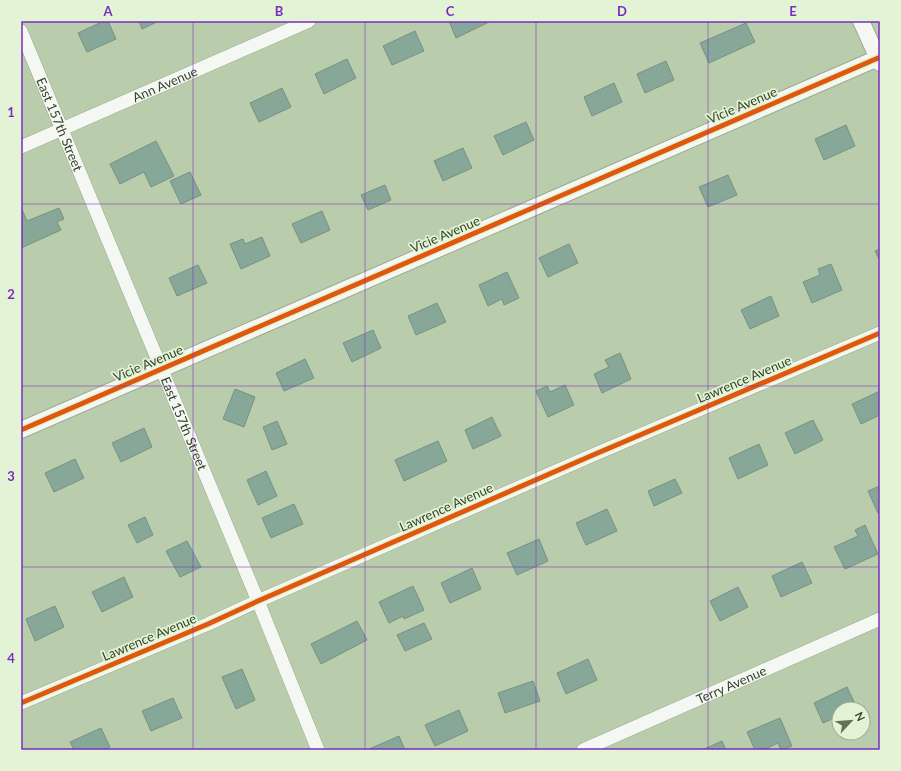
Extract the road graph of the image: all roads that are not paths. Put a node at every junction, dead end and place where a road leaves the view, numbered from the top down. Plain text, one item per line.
1 (309, 21) edge
2 (861, 21) edge
3 (21, 31) edge
4 (879, 60) edge
5 (62, 130) junction
6 (21, 147) edge
7 (880, 333) edge
8 (162, 369) junction
9 (21, 430) edge
10 (258, 601) junction
11 (880, 620) edge
12 (21, 703) edge
13 (318, 750) edge
14 (583, 750) edge

1 - 5 street, Ann Avenue
2 - 4 street
3 - 5 street, East 157th Street
4 - 8 street, Vicie Avenue
5 - 6 street, Ann Avenue
5 - 8 street, East 157th Street
7 - 10 street, Lawrence Avenue
8 - 9 street, Vicie Avenue
8 - 10 street, East 157th Street
10 - 12 street, Lawrence Avenue
10 - 13 street, East 157th Street
11 - 14 street, Terry Avenue

